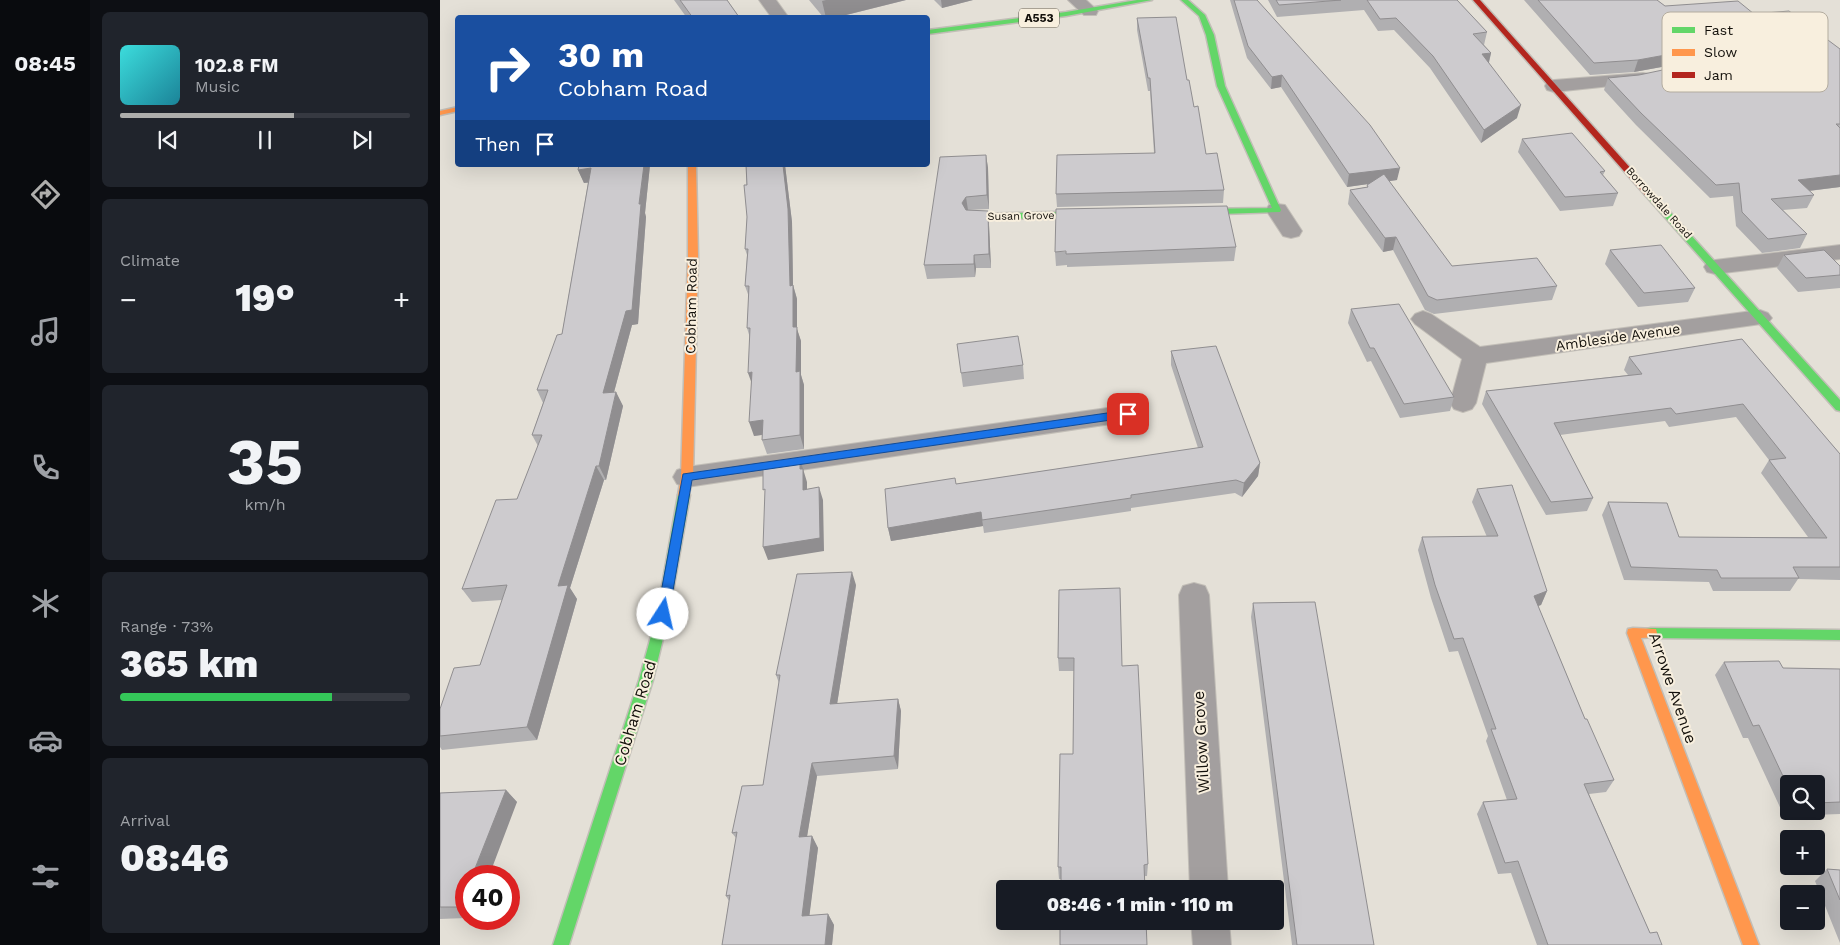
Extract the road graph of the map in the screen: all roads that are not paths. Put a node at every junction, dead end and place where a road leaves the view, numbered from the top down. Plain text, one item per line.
1 (767, 0) edge
2 (1076, 0) edge
3 (1149, 0) edge
4 (1184, 0) edge
5 (1476, 0) edge
6 (1090, 11) junction
7 (780, 15) edge
8 (930, 32) edge
9 (1662, 74) edge
10 (1554, 86) junction
11 (455, 110) edge
12 (440, 112) edge
13 (692, 167) edge
14 (1277, 210) junction
15 (1180, 212) edge
16 (1102, 214) edge
17 (976, 217) edge
18 (1291, 231) dead end
19 (1840, 252) edge
20 (1715, 267) junction
21 (1760, 318) junction
22 (1423, 319) dead end
23 (1475, 356) junction
24 (1463, 403) dead end
25 (1840, 407) edge
26 (1128, 414) dead end
27 (687, 477) junction
28 (1194, 595) dead end
29 (1840, 635) edge
30 (1209, 880) edge
31 (1211, 930) edge
32 (561, 945) edge
33 (1212, 945) edge
34 (1751, 945) edge

1 - 7 street
2 - 6 street
3 - 6 street, A553
4 - 14 street
5 - 10 street, Borrowdale Road
6 - 8 street, A553
9 - 10 street
10 - 20 street, Borrowdale Road
11 - 12 street
13 - 27 street, Cobham Road
14 - 15 street
14 - 18 street
16 - 17 street, Susan Grove
19 - 20 street
20 - 21 street, Borrowdale Road
21 - 23 street, Ambleside Avenue
21 - 25 street, Borrowdale Road
22 - 23 street
23 - 24 street
26 - 27 street
27 - 32 street, Cobham Road
28 - 30 street, Willow Grove
29 - 34 street, Arrowe Avenue
31 - 33 street

